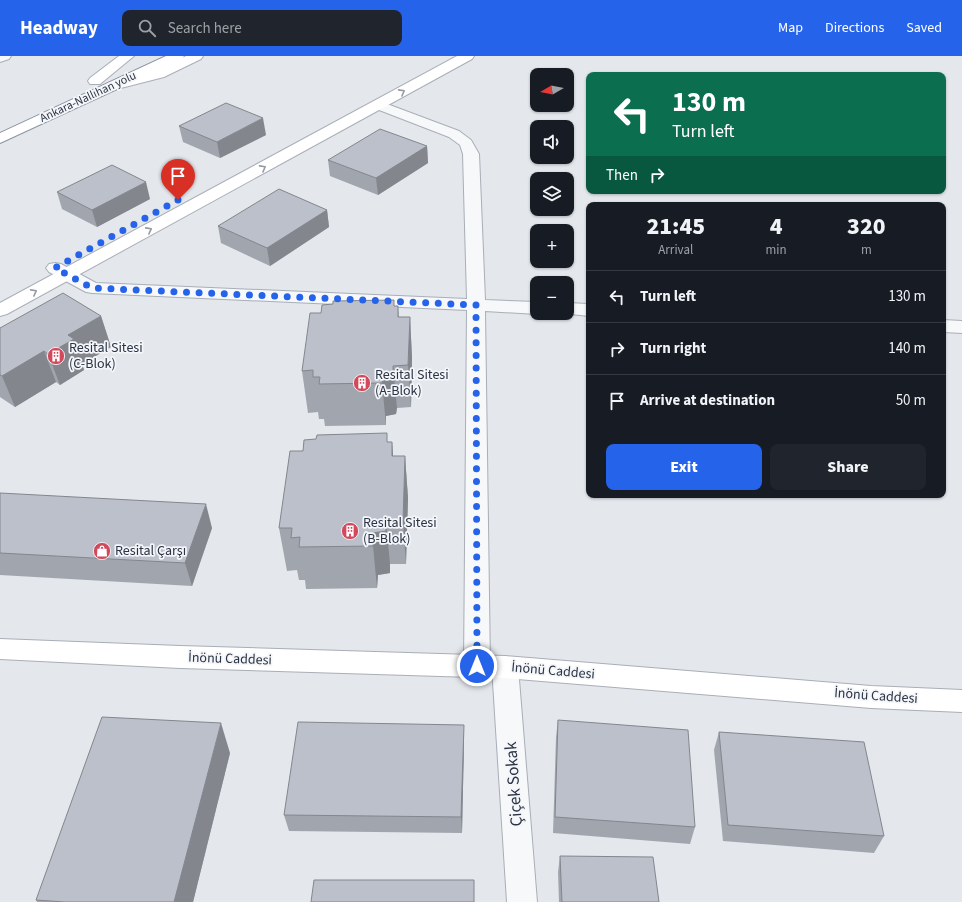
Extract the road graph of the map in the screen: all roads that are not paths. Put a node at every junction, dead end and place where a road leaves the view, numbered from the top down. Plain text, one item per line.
1 (4, 56) edge
2 (127, 56) edge
3 (152, 56) edge
4 (177, 56) edge
5 (196, 56) edge
6 (439, 56) edge
7 (467, 56) edge
8 (0, 58) edge
9 (95, 81) junction
10 (113, 86) junction
11 (46, 103) dead end
12 (379, 104) junction
13 (0, 139) edge
14 (61, 271) junction
15 (0, 297) edge
16 (476, 305) junction
17 (530, 308) edge
18 (574, 309) edge
19 (0, 310) edge
20 (586, 310) edge
21 (946, 326) edge
22 (962, 327) edge
23 (0, 649) edge
24 (477, 666) junction
25 (505, 666) junction
26 (962, 701) edge
27 (522, 902) edge

1 - 8 street
2 - 9 main road
3 - 9 main road, Ankara-Nallıhan yolu
4 - 10 main road, Ankara-Nallıhan yolu
5 - 10 main road
6 - 14 main road
12 -> 7 main road
9 - 11 main road, Ankara-Nallıhan yolu
10 - 13 main road, Ankara-Nallıhan yolu
14 -> 12 main road
12 - 16 street
14 - 15 main road
14 - 16 street
19 -> 14 main road
16 - 17 street
16 - 24 street
18 - 20 street
21 - 22 street
23 - 24 main road, İnönü Caddesi
24 - 25 main road, İnönü Caddesi
25 - 26 main road, İnönü Caddesi
25 - 27 street, Çiçek Sokak

